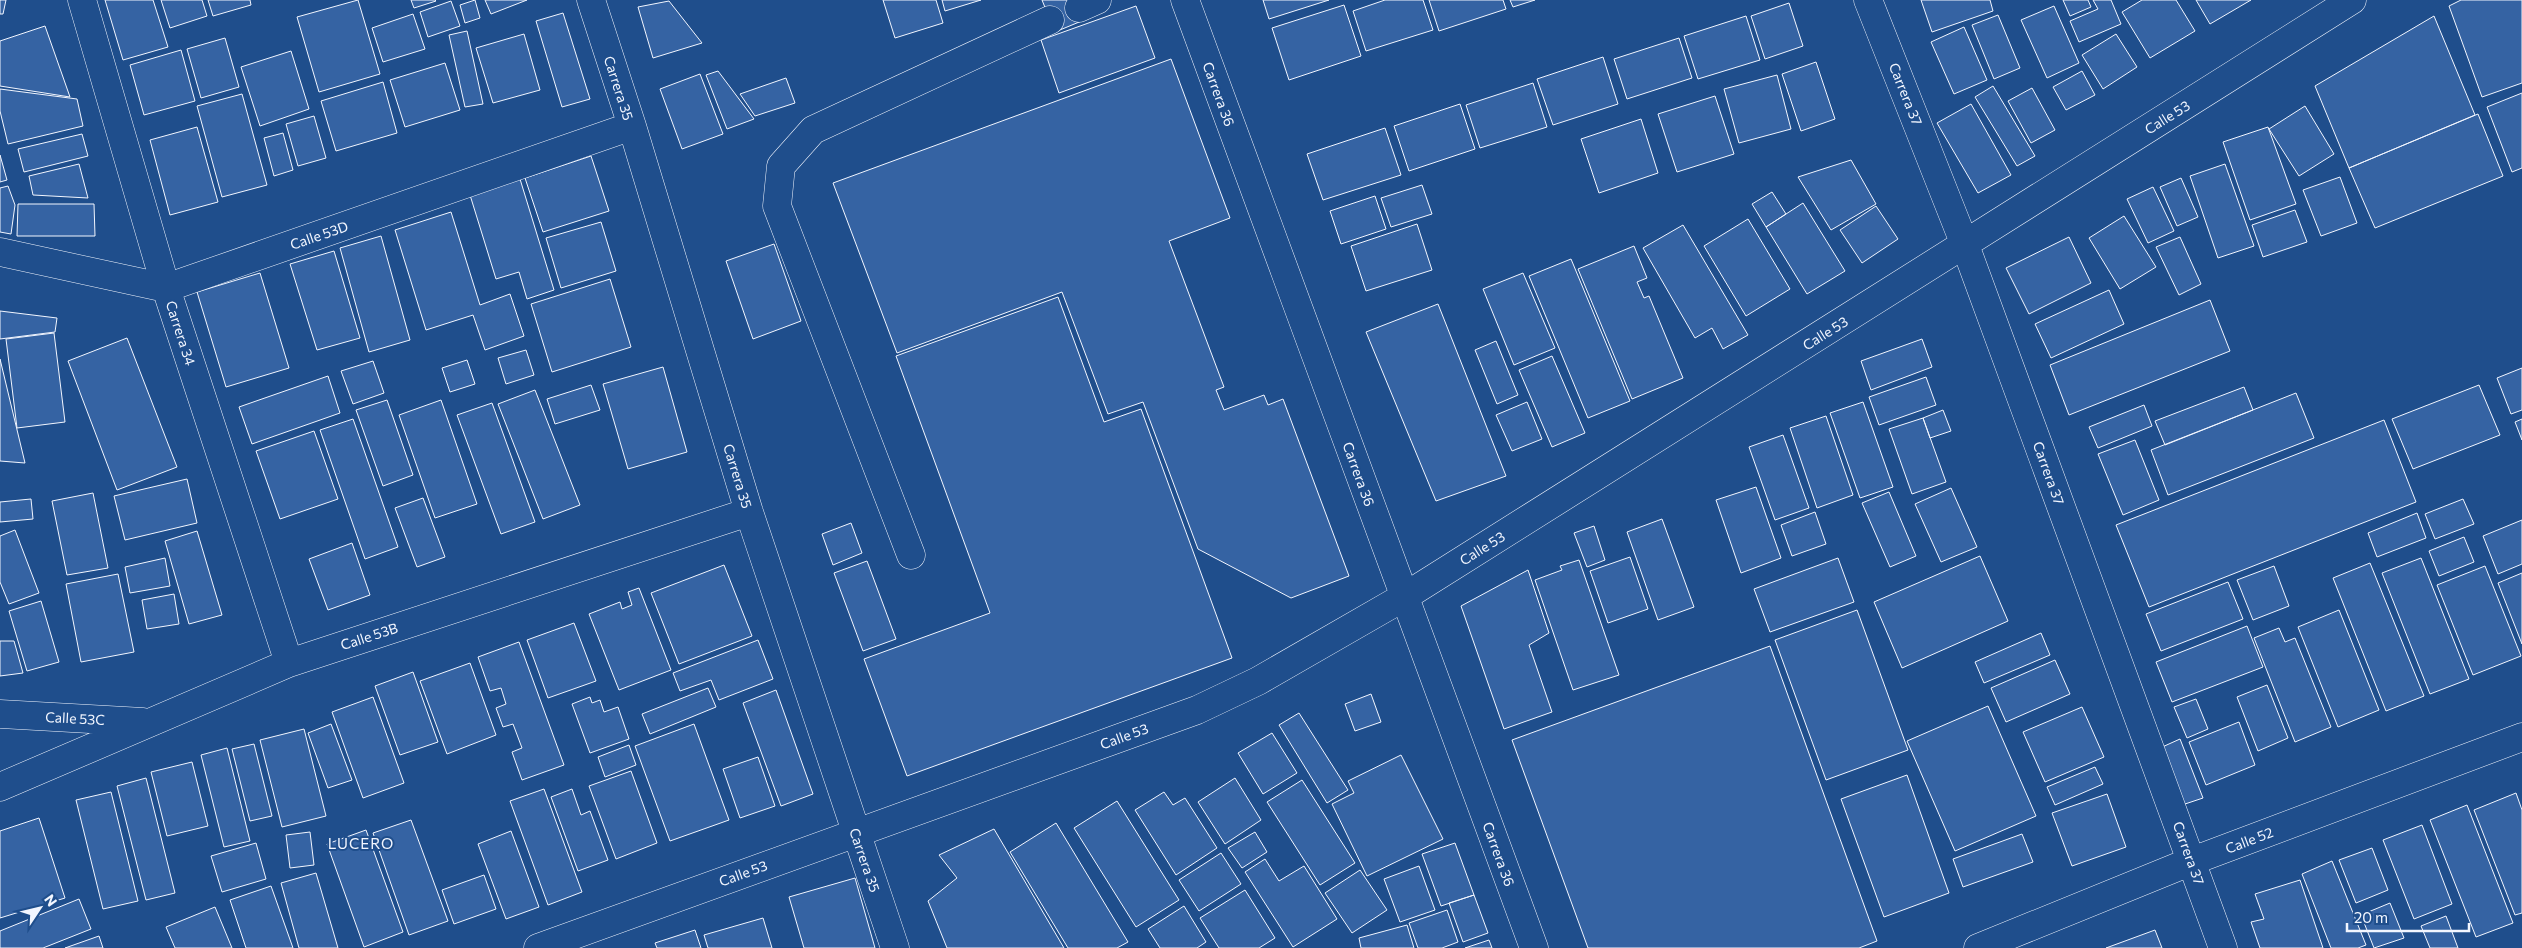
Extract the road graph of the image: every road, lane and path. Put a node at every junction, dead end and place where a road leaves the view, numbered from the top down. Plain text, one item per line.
1 (82, 0) edge
2 (591, 0) edge
3 (1185, 0) edge
4 (1868, 0) edge
5 (2352, 0) edge
6 (1050, 20) dead end
7 (632, 126) junction
8 (1965, 245) junction
9 (0, 252) edge
10 (166, 288) junction
11 (749, 512) junction
12 (911, 555) dead end
13 (1404, 597) junction
14 (288, 662) junction
15 (0, 714) edge
16 (150, 722) junction
17 (2522, 737) edge
18 (0, 787) edge
19 (856, 832) junction
20 (2192, 861) junction
21 (538, 948) edge
22 (894, 948) edge
23 (1534, 948) edge
24 (1978, 948) edge
25 (2223, 948) edge

1 - 10 street, Carrera 34
2 - 7 street, Carrera 35
3 - 13 street, Carrera 36
4 - 8 street, Carrera 37
5 - 8 street, Calle 53
6 - 12 street
7 - 10 street, Calle 53D
7 - 11 street, Carrera 35
8 - 13 street, Calle 53
8 - 20 street, Carrera 37
9 - 10 street
10 - 14 street, Carrera 34
11 - 14 street, Calle 53B
11 - 19 street, Carrera 35
13 - 19 street, Calle 53
13 - 23 street, Carrera 36
14 - 16 street, Calle 53B
15 - 16 street, Calle 53C
16 - 18 street, Calle 53B
17 - 20 street, Calle 52
19 - 21 street, Calle 53
19 - 22 street, Carrera 35
20 - 24 street, Calle 52
20 - 25 street, Carrera 37

